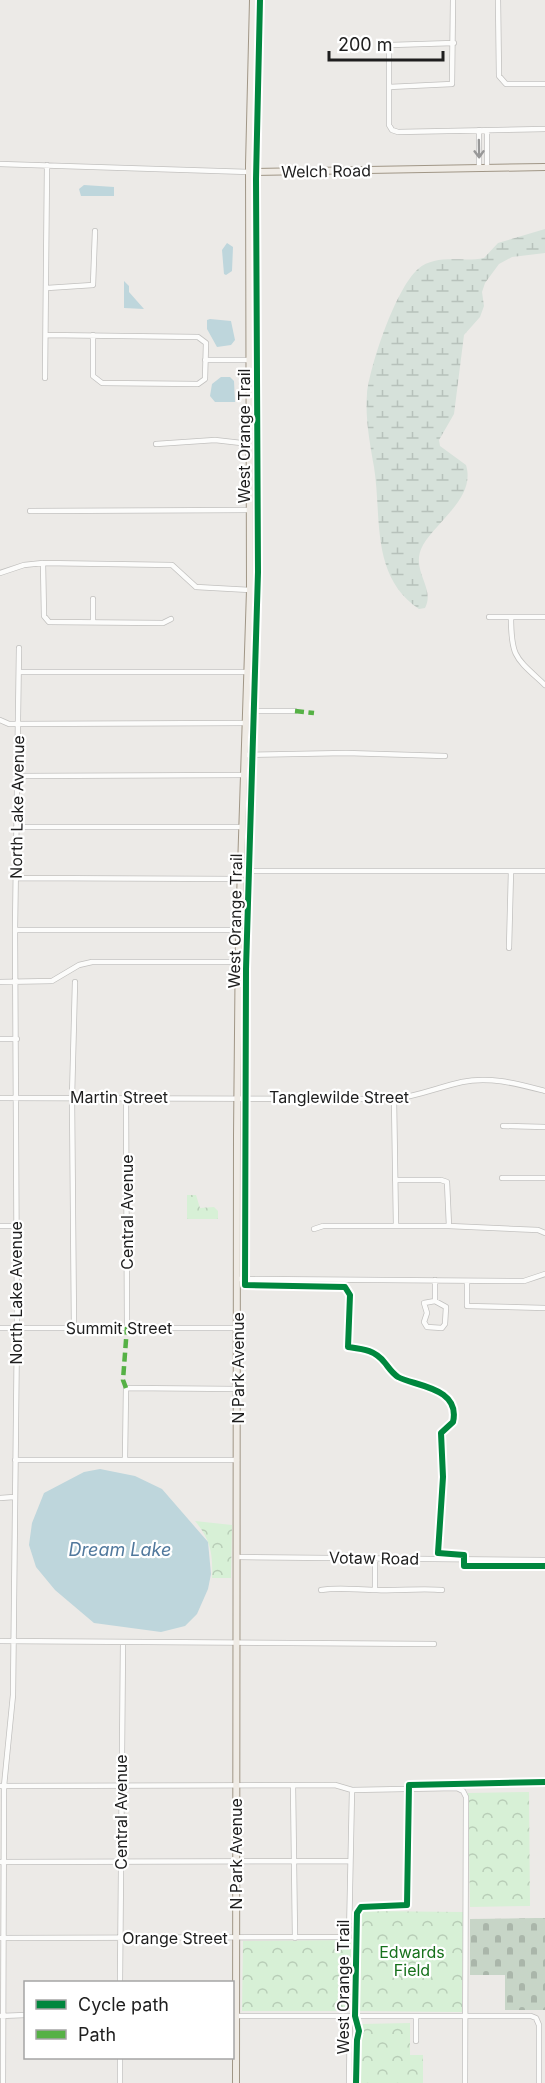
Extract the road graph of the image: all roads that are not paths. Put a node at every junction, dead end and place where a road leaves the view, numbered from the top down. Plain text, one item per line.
1 (253, 0) edge
2 (453, 0) edge
3 (498, 0) edge
4 (454, 43) junction
5 (545, 84) edge
6 (389, 87) junction
7 (545, 129) edge
8 (479, 130) junction
9 (487, 130) junction
10 (0, 164) edge
11 (47, 165) junction
12 (545, 167) edge
13 (483, 168) junction
14 (249, 172) junction
15 (95, 231) dead end
16 (46, 288) junction
17 (46, 335) junction
18 (93, 335) junction
19 (206, 360) junction
20 (250, 360) junction
21 (45, 378) dead end
22 (156, 444) dead end
23 (250, 444) junction
24 (250, 510) junction
25 (30, 511) dead end
26 (43, 563) junction
27 (0, 573) edge
28 (250, 590) junction
29 (93, 598) dead end
30 (489, 617) dead end
31 (511, 617) junction
32 (545, 617) edge
33 (171, 619) dead end
34 (93, 622) junction
35 (19, 648) dead end
36 (19, 672) junction
37 (247, 672) junction
38 (545, 685) edge
39 (246, 711) junction
40 (295, 711) dead end
41 (0, 720) edge
42 (246, 723) junction
43 (18, 724) junction
44 (245, 755) junction
45 (445, 756) dead end
46 (244, 775) junction
47 (17, 776) junction
48 (242, 826) junction
49 (16, 827) junction
50 (511, 871) junction
51 (545, 871) edge
52 (241, 875) junction
53 (16, 878) junction
54 (15, 930) junction
55 (239, 930) junction
56 (509, 948) dead end
57 (239, 962) junction
58 (0, 982) edge
59 (18, 982) junction
60 (75, 982) dead end
61 (0, 1039) edge
62 (17, 1039) junction
63 (545, 1090) edge
64 (72, 1097) junction
65 (238, 1097) junction
66 (0, 1098) edge
67 (16, 1098) junction
68 (126, 1098) junction
69 (394, 1099) junction
70 (503, 1126) dead end
71 (545, 1127) edge
72 (502, 1178) dead end
73 (545, 1178) edge
74 (395, 1180) junction
75 (0, 1226) edge
76 (16, 1226) junction
77 (396, 1226) junction
78 (449, 1226) junction
79 (314, 1229) dead end
80 (545, 1233) edge
81 (545, 1274) edge
82 (238, 1279) junction
83 (435, 1280) junction
84 (467, 1281) junction
85 (435, 1301) junction
86 (545, 1308) edge
87 (127, 1327) junction
88 (0, 1328) edge
89 (17, 1328) junction
90 (74, 1328) junction
91 (238, 1328) junction
92 (238, 1389) junction
93 (125, 1459) junction
94 (15, 1460) junction
95 (238, 1460) junction
96 (15, 1497) junction
97 (0, 1498) edge
98 (238, 1557) junction
99 (375, 1558) junction
100 (545, 1560) edge
101 (321, 1590) dead end
102 (375, 1590) junction
103 (442, 1590) dead end
104 (0, 1641) edge
105 (13, 1641) junction
106 (123, 1642) junction
107 (237, 1642) junction
108 (434, 1644) dead end
109 (293, 1785) junction
110 (2, 1786) edge
111 (121, 1786) junction
112 (236, 1786) junction
113 (352, 1790) junction
114 (350, 1861) junction
115 (2, 1862) edge
116 (120, 1862) junction
117 (236, 1862) junction
118 (294, 1862) junction
119 (2, 1938) edge
120 (120, 1938) junction
121 (236, 1938) junction
122 (295, 1938) junction
123 (120, 1981) edge
124 (2, 2016) edge
125 (24, 2016) edge
126 (234, 2016) edge
127 (350, 2016) junction
128 (416, 2016) junction
129 (466, 2016) junction
130 (416, 2041) dead end
131 (120, 2059) edge
132 (3, 2083) edge
133 (120, 2083) edge
134 (236, 2083) edge
135 (349, 2083) edge
136 (465, 2083) edge
137 (539, 2083) edge

1 - 14 main road, N Park Avenue
2 - 4 street
3 - 5 street
4 - 6 street
4 - 6 street
6 - 8 street
7 - 9 street
8 - 9 street
8 -> 13 street
9 - 13 street
10 - 11 street, Welch Road
11 - 14 street, Welch Road
11 - 16 street
12 - 13 main road, Welch Road
13 - 14 main road, Welch Road
14 - 20 main road, N Park Avenue
15 - 16 street
16 - 17 street
17 - 18 street
17 - 21 street
18 - 19 street
18 - 19 street
19 - 20 street
20 - 23 main road, N Park Avenue
22 - 23 street
23 - 24 main road, N Park Avenue
24 - 25 street
24 - 28 main road, N Park Avenue
26 - 27 street
26 - 28 street
26 - 34 street
28 - 37 main road, N Park Avenue
29 - 34 street
30 - 31 street
31 - 32 street
31 - 38 street
33 - 34 street
35 - 36 street, North Lake Avenue
36 - 37 street
36 - 43 street, North Lake Avenue
37 - 39 main road, N Park Avenue
39 - 40 street
39 - 42 main road, N Park Avenue
41 - 43 street
42 - 43 street
42 - 44 main road, N Park Avenue
43 - 47 street, North Lake Avenue
44 - 45 street
44 - 46 main road, N Park Avenue
46 - 47 street
46 - 48 main road, N Park Avenue
47 - 49 street, North Lake Avenue
48 - 49 street
48 - 52 main road, N Park Avenue
49 - 53 street, North Lake Avenue
50 - 51 street
50 - 52 street
50 - 56 street
52 - 53 street
52 - 55 main road, N Park Avenue
53 - 54 street, North Lake Avenue
54 - 55 street
54 - 59 street, North Lake Avenue
55 - 57 main road, N Park Avenue
57 - 59 street
57 - 65 main road, N Park Avenue
58 - 59 street
59 - 62 street, North Lake Avenue
60 - 64 street
61 - 62 street
62 - 67 street, North Lake Avenue
63 - 69 street, Tanglewilde Street
64 - 67 street, Martin Street
64 - 68 street, Martin Street
64 - 90 street
65 - 68 street, Martin Street
65 - 69 street, Tanglewilde Street
65 - 82 main road, N Park Avenue
66 - 67 street, Martin Street
67 - 76 street, North Lake Avenue
68 - 87 street, Central Avenue
69 - 74 street
70 - 71 street
72 - 73 street
74 - 77 street
74 - 78 street
75 - 76 street
76 - 89 street, North Lake Avenue
77 - 78 street
77 - 79 street
78 - 80 street
81 - 84 street
82 - 83 street
82 - 91 main road, N Park Avenue
83 - 84 street
83 - 85 street
84 - 86 street
85 - 85 street
87 - 90 street, Summit Street
87 - 91 street, Summit Street
88 - 89 street, Summit Street
89 - 90 street, Summit Street
89 - 94 street, North Lake Avenue
91 - 92 main road, N Park Avenue
92 - 93 street
92 - 95 main road, N Park Avenue
93 - 94 street
93 - 95 street
94 - 96 street, North Lake Avenue
95 - 98 main road, N Park Avenue
96 - 97 street
96 - 105 street, North Lake Avenue
98 - 99 street, Votaw Road
98 - 107 main road, N Park Avenue
99 - 100 street, Votaw Road
99 - 102 street
101 - 102 street
102 - 103 street
104 - 105 street
105 - 106 street
105 - 110 street, North Lake Avenue
106 - 107 street
106 - 111 street, Central Avenue
107 - 108 street
107 - 112 main road, N Park Avenue
109 - 112 street
109 - 113 street
109 - 118 street
110 - 111 street
110 - 115 street, North Lake Avenue
111 - 112 street
111 - 116 street, Central Avenue
112 - 117 main road, N Park Avenue
113 - 114 street
113 - 129 street
114 - 118 street
114 - 122 street, Orange Street
115 - 116 street
115 - 119 street, North Lake Avenue
116 - 117 street
116 - 120 street, Central Avenue
117 - 118 street
117 - 121 main road, N Park Avenue
118 - 122 street
119 - 120 street, Orange Street
119 - 124 street, North Lake Avenue
120 - 121 street, Orange Street
120 - 123 street, Central Avenue
121 - 122 street, Orange Street
121 - 126 main road, N Park Avenue
124 - 125 street
124 - 132 street, North Lake Avenue
126 - 127 street
126 - 134 main road, N Park Avenue
127 - 128 street
127 - 135 street
128 - 129 street
128 - 130 street
129 - 136 street
129 - 137 street
131 - 133 street

